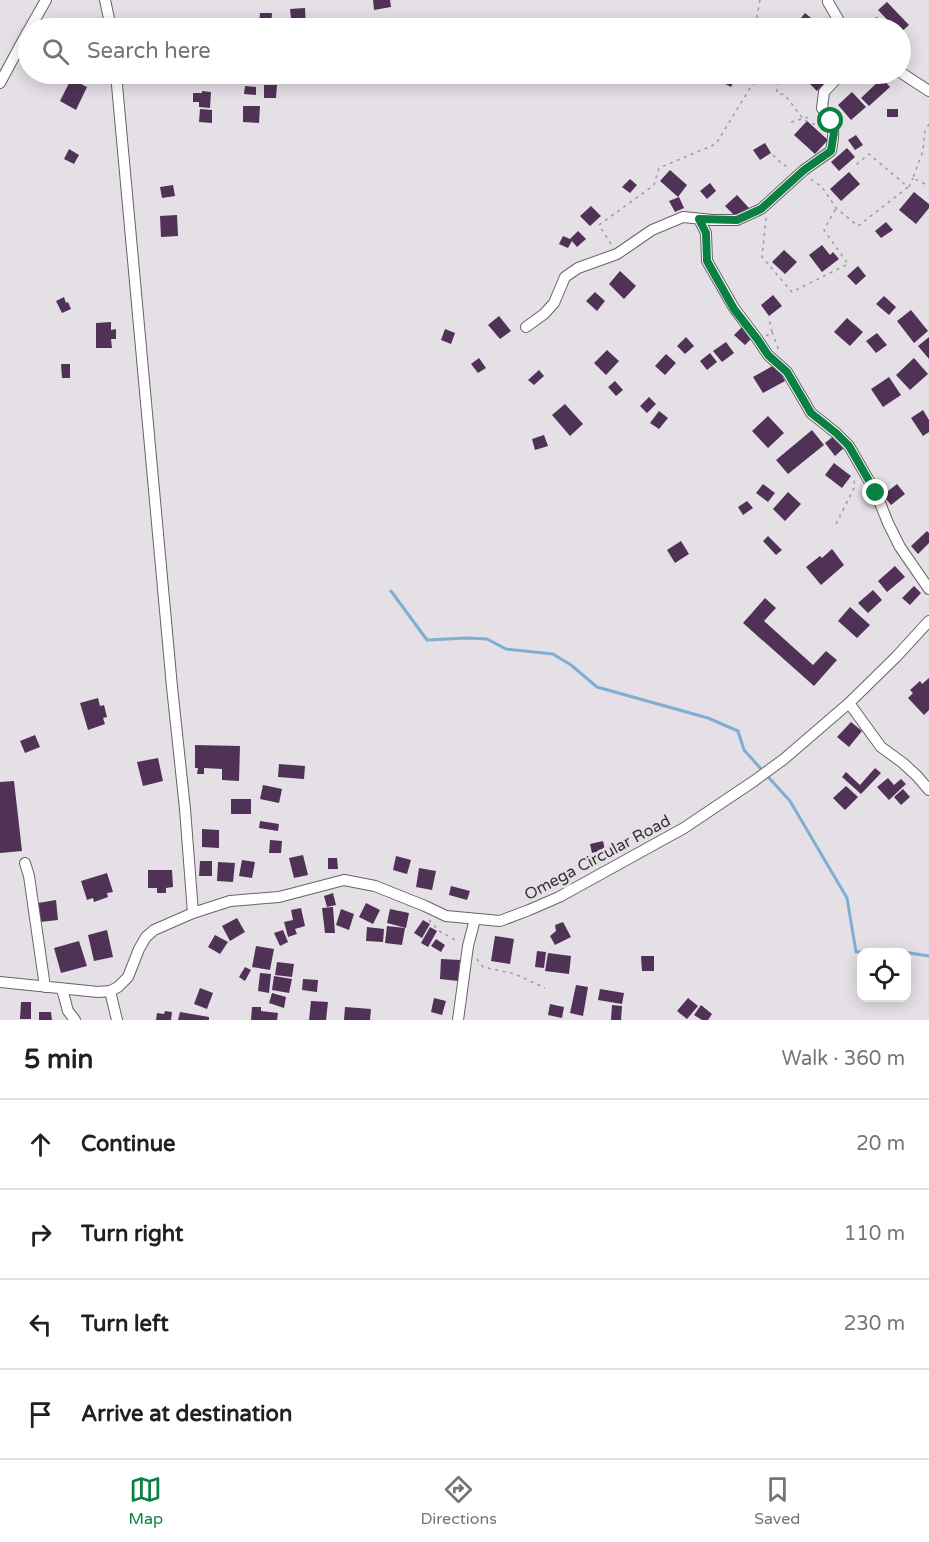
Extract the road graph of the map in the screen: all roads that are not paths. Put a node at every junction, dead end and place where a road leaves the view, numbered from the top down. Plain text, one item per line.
1 (46, 0) edge
2 (105, 0) edge
3 (828, 0) edge
4 (36, 18) edge
5 (109, 18) edge
6 (838, 18) edge
7 (18, 50) edge
8 (911, 79) edge
9 (0, 84) edge
10 (117, 84) edge
11 (831, 84) edge
12 (929, 91) edge
13 (699, 219) junction
14 (526, 327) dead end
15 (929, 590) edge
16 (929, 621) edge
17 (849, 703) junction
18 (929, 790) edge
19 (25, 863) dead end
20 (193, 913) junction
21 (475, 919) junction
22 (0, 982) edge
23 (45, 987) junction
24 (62, 989) junction
25 (110, 991) junction
26 (75, 1020) edge
27 (117, 1020) edge
28 (458, 1020) edge

1 - 4 street
2 - 5 street
3 - 6 street
7 - 9 street
8 - 12 street
10 - 20 street
11 - 13 street
13 - 14 street
13 - 15 street
16 - 17 street, Omega Circular Road
17 - 18 street
17 - 21 street, Omega Circular Road
19 - 23 street
20 - 21 street, Omega Circular Road
20 - 25 street, Omega Circular Road
21 - 28 street
22 - 23 street
23 - 24 street
24 - 25 street
24 - 26 street
25 - 27 street

